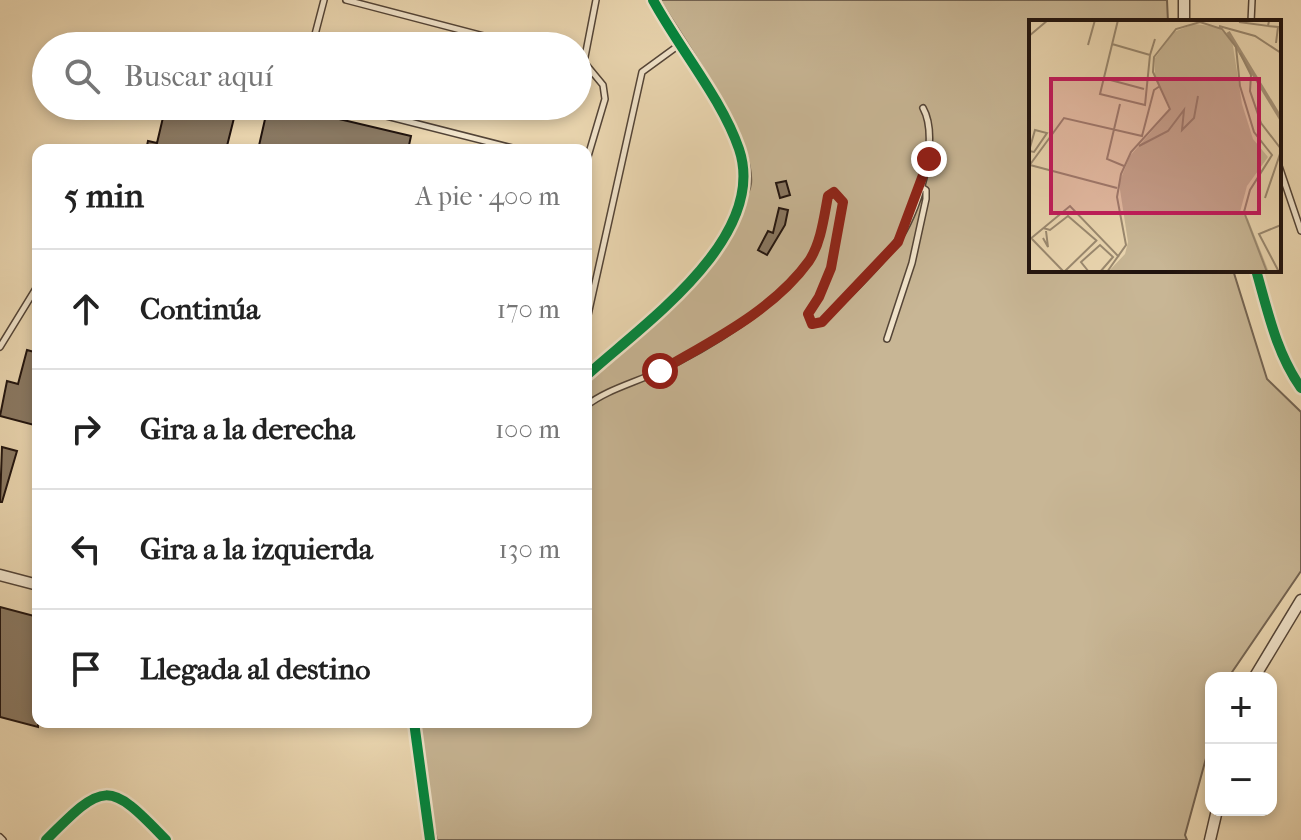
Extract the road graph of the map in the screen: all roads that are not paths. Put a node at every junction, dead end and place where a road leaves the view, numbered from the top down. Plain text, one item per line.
1 (324, 0) edge
2 (346, 0) edge
3 (596, 0) edge
4 (653, 0) edge
5 (1252, 0) edge
6 (1251, 20) edge
7 (316, 32) edge
8 (468, 32) edge
9 (588, 32) edge
10 (679, 45) junction
11 (592, 74) edge
12 (923, 108) dead end
13 (402, 120) edge
14 (496, 144) edge
15 (592, 144) edge
16 (1281, 172) edge
17 (920, 186) junction
18 (1301, 231) edge
19 (1257, 272) edge
20 (32, 295) edge
21 (592, 297) edge
22 (887, 339) dead end
23 (0, 347) edge
24 (592, 371) edge
25 (1301, 388) edge
26 (592, 403) edge
27 (0, 575) edge
28 (32, 583) edge
29 (1301, 600) edge
30 (1258, 672) edge
31 (415, 728) edge
32 (1216, 816) edge
33 (46, 840) edge
34 (166, 840) edge
35 (430, 840) edge
36 (1210, 840) edge

1 - 7 lane
2 - 8 lane
3 - 9 lane
4 - 10 street
5 - 6 lane
10 - 21 lane
10 - 24 street
11 - 15 lane
12 - 17 lane
13 - 14 lane
16 - 18 lane
17 - 22 lane
17 - 26 lane
19 - 25 street
20 - 23 lane
27 - 28 street
29 - 30 street
31 - 35 street
32 - 36 street
33 - 34 street

